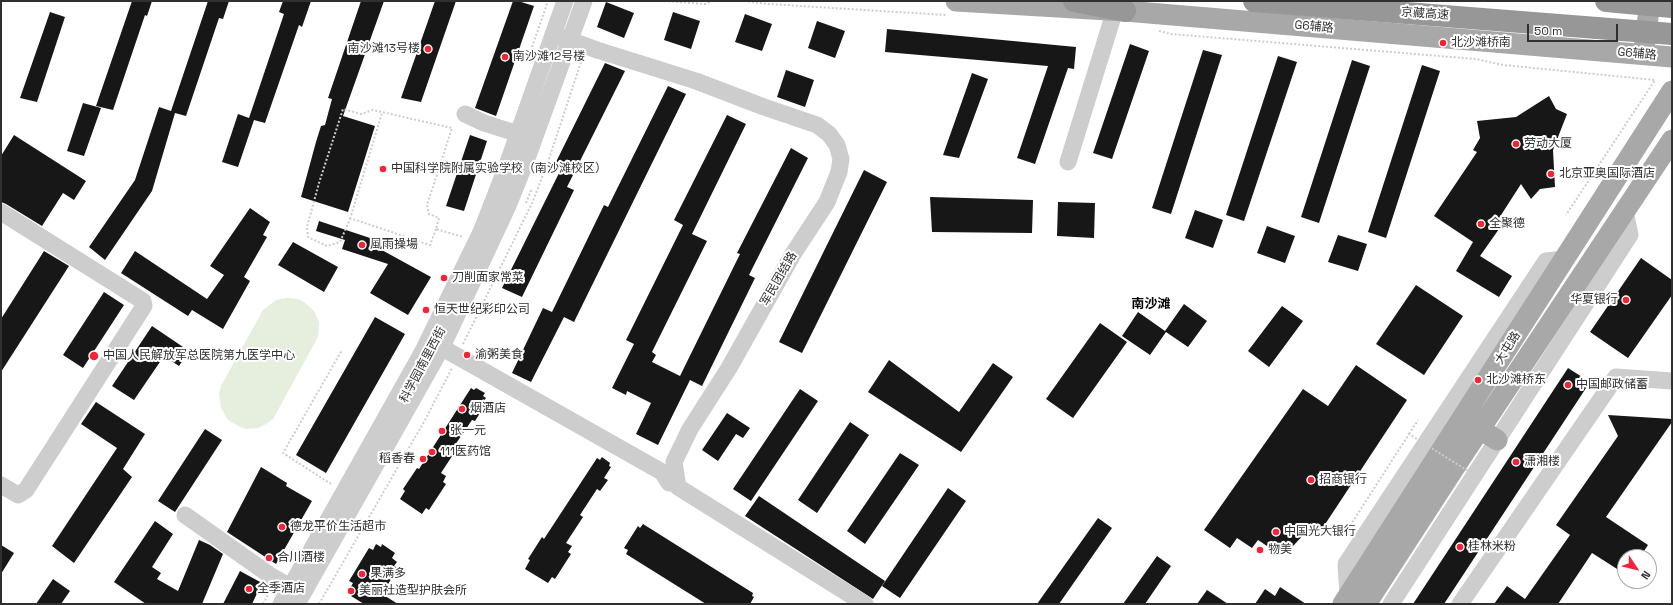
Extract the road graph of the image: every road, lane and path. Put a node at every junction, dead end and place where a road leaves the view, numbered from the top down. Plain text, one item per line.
1 (565, 1) edge
2 (574, 1) edge
3 (584, 1) edge
4 (664, 1) edge
5 (675, 1) edge
6 (712, 1) edge
7 (744, 1) edge
8 (1074, 1) edge
9 (1254, 1) edge
10 (1606, 1) edge
11 (1650, 1) edge
12 (1672, 7) edge
13 (953, 8) edge
14 (1120, 11) junction
15 (1155, 31) dead end
16 (1672, 34) edge
17 (561, 37) junction
18 (1644, 54) junction
19 (1672, 57) edge
20 (1672, 91) edge
21 (382, 113) junction
22 (465, 114) dead end
23 (526, 136) junction
24 (1672, 140) edge
25 (1068, 162) dead end
26 (1, 212) edge
27 (1566, 215) dead end
28 (350, 219) junction
29 (436, 229) junction
30 (466, 238) dead end
31 (436, 344) junction
32 (342, 350) dead end
33 (458, 355) junction
34 (1672, 381) edge
35 (1418, 420) dead end
36 (1409, 434) junction
37 (1488, 435) junction
38 (669, 483) dead end
39 (1, 485) edge
40 (332, 485) dead end
41 (185, 515) dead end
42 (1348, 529) dead end
43 (1416, 577) dead end
44 (288, 598) edge
45 (1352, 601) edge
46 (1393, 603) edge
47 (263, 604) edge
48 (319, 604) edge
49 (866, 604) edge
50 (1460, 604) edge

1 - 17 street
2 - 17 street, 科学园南里西街
3 - 17 street
4 - 5 path
5 - 6 path
7 - 13 path
8 - 14 highway
9 - 16 highway, 京藏高速, bridge
10 - 12 highway, bridge
11 - 18 main road
13 - 14 main road, G6辅路
14 - 18 main road, G6辅路
14 - 25 street
15 - 27 path
17 - 23 street, 科学园南里西街
17 - 49 street, 军民团结路
18 - 19 main road, G6辅路
20 - 45 main road, 大屯路
21 - 28 path
21 - 28 path
21 - 29 path
22 - 23 street
23 - 31 street, 科学园南里西街
24 - 37 main road, 大屯路
26 - 39 street
28 - 29 path
29 - 30 path
31 - 33 street
31 - 44 street, 科学园南里西街
32 - 40 path
33 - 38 street
33 - 48 path
34 - 50 street
35 - 36 path
36 - 42 path, bridge
36 - 43 path, bridge
37 - 45 main road, 大屯路
37 - 46 street
41 - 44 street
44 - 47 path

